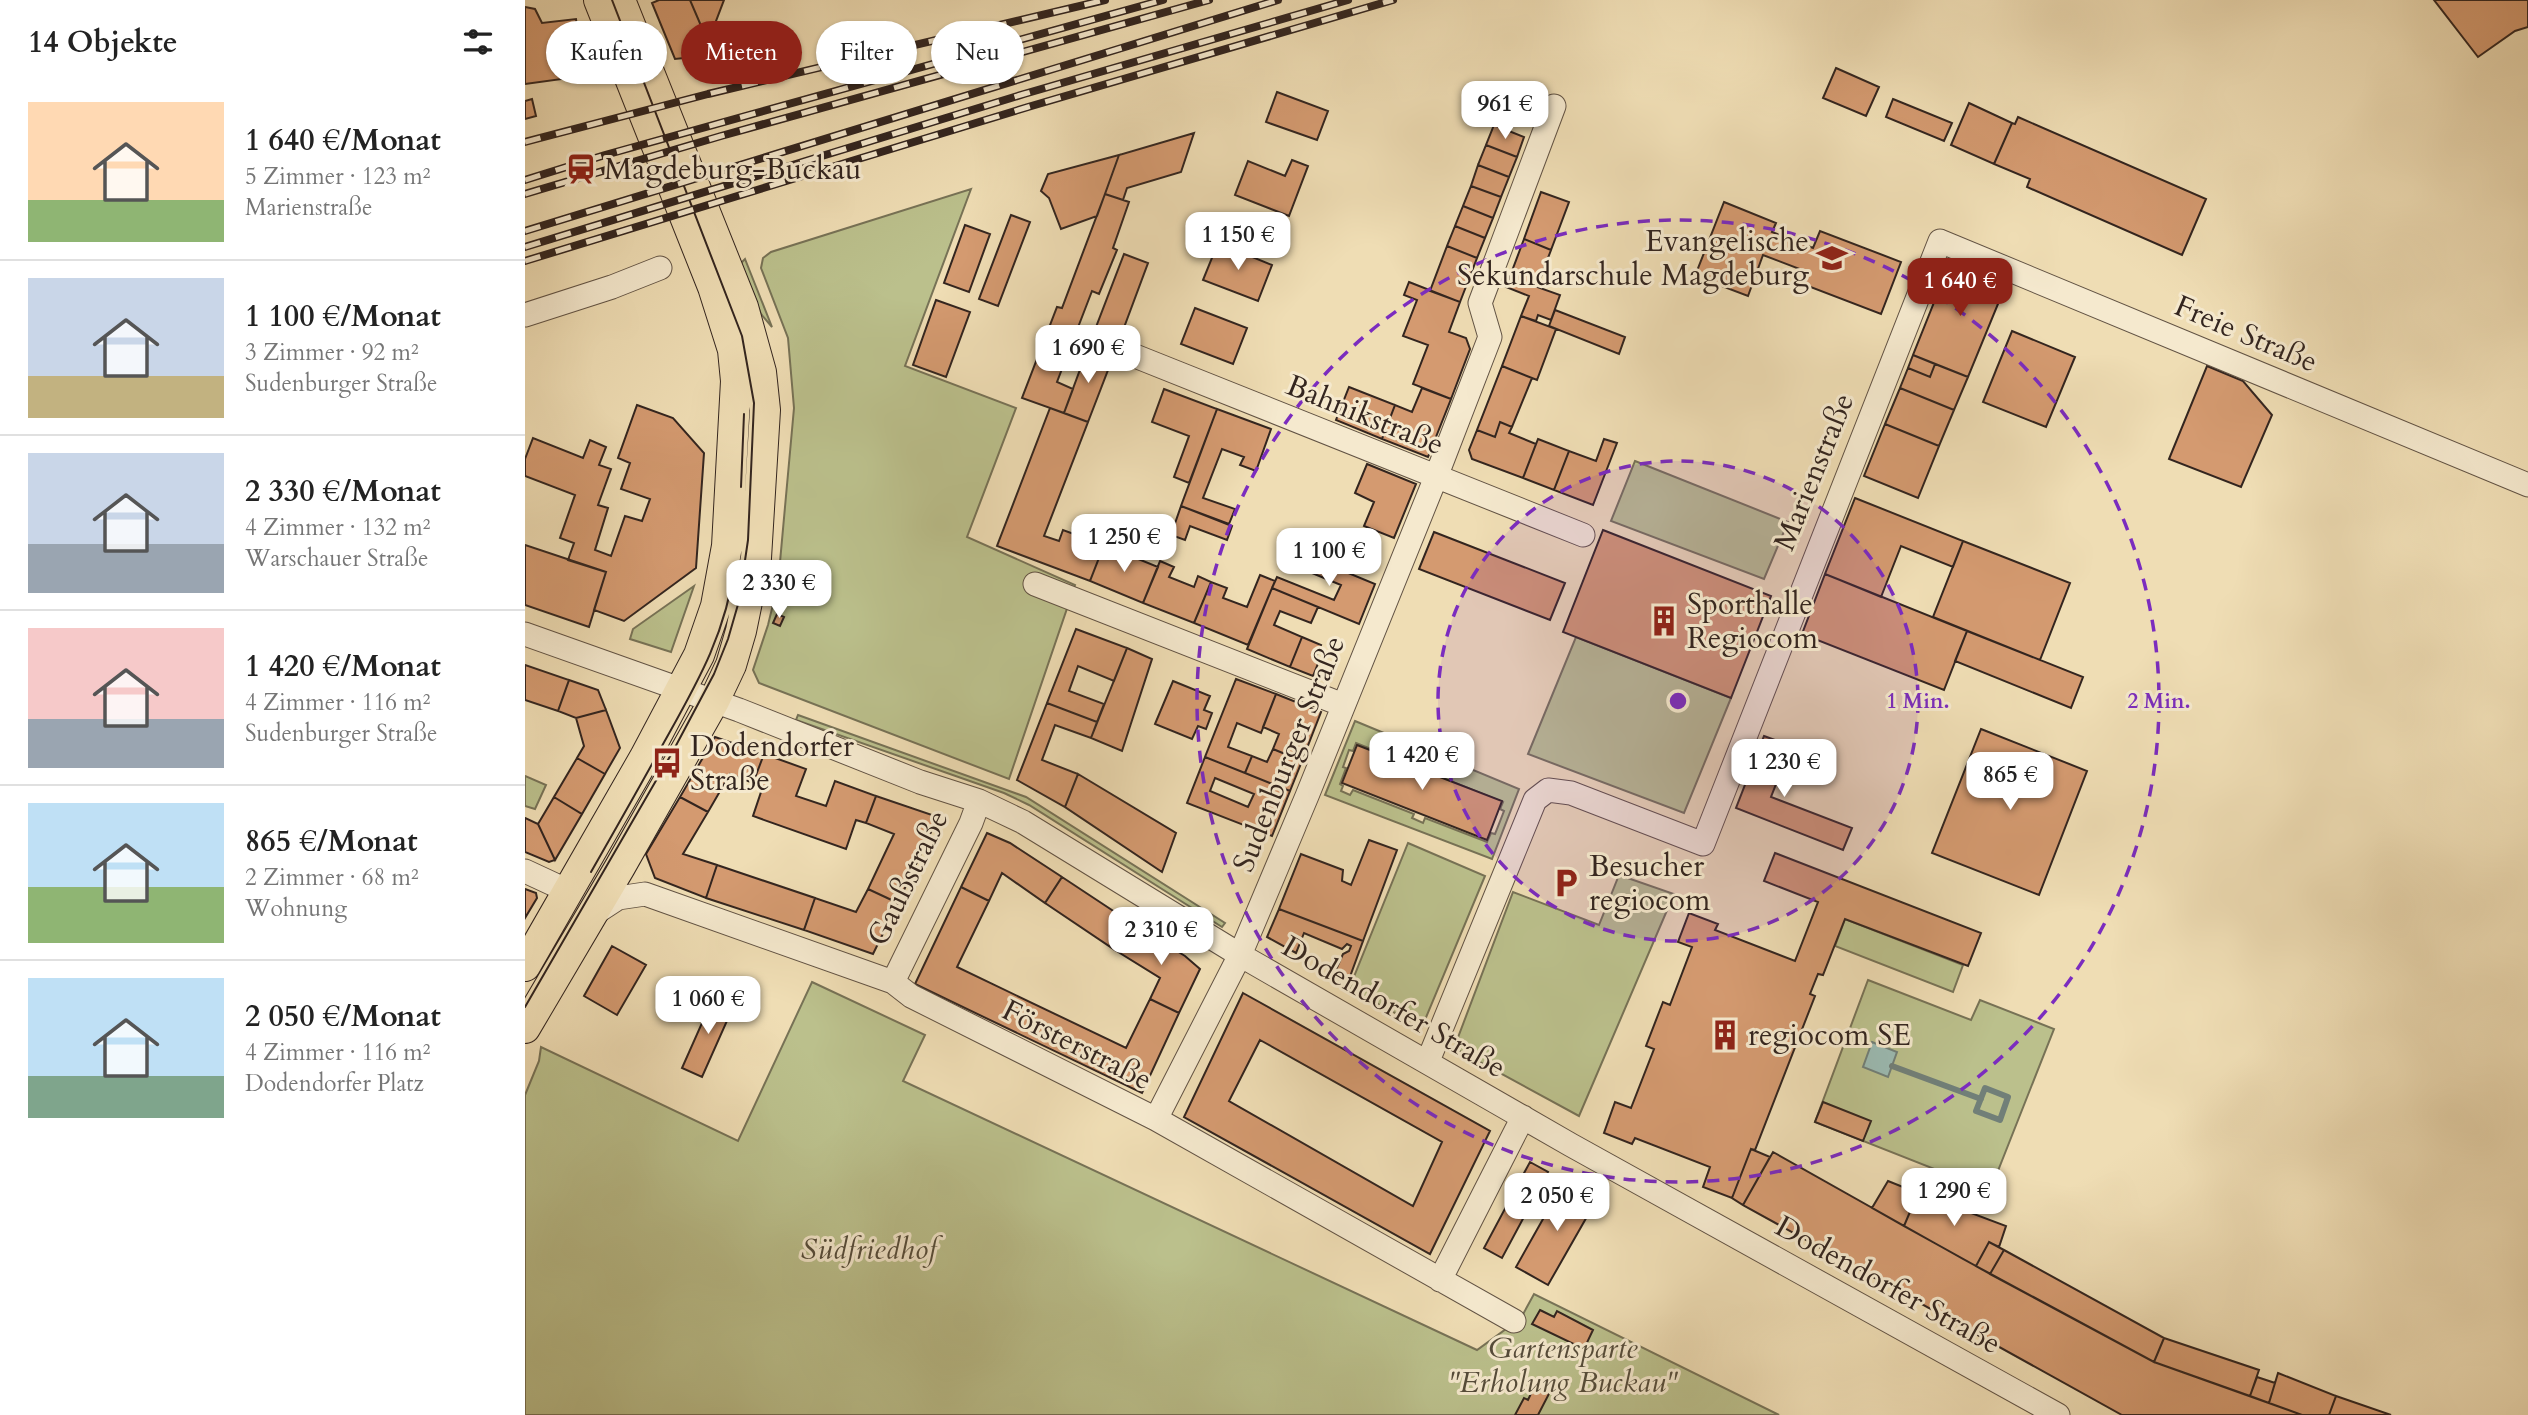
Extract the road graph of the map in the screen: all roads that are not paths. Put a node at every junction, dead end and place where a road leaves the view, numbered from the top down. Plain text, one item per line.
1 (599, 0) edge
2 (620, 0) edge
3 (1555, 106) dead end
4 (1940, 241) joint
5 (660, 268) dead end
6 (525, 315) edge
7 (1125, 352) dead end
8 (1436, 477) junction
9 (2528, 485) edge
10 (1583, 535) dead end
11 (1035, 584) dead end
12 (525, 634) edge
13 (699, 696) junction
14 (1343, 705) junction
15 (979, 801) junction
16 (525, 871) edge
17 (568, 891) junction
18 (592, 915) junction
19 (1240, 955) junction
20 (565, 962) junction
21 (525, 966) edge
22 (893, 982) junction
23 (525, 1028) edge
24 (1428, 1062) junction
25 (1523, 1117) junction
26 (1156, 1119) junction
27 (1440, 1280) junction
28 (1514, 1321) dead end
29 (2058, 1415) edge

1 - 13 main road
2 - 13 main road
3 - 8 street, Sudenburger Straße
4 - 9 street, Freie Straße
4 - 24 street, Marienstraße
5 - 6 street
7 - 8 street, Bahnikstraße
8 - 10 street, Bahnikstraße
8 - 14 street, Sudenburger Straße
11 - 14 street
12 - 13 street, Dodendorfer Straße
13 - 15 street, Dodendorfer Straße
13 - 17 main road
13 - 18 main road
13 - 20 main road
14 - 19 street, Sudenburger Straße
15 - 19 street, Dodendorfer Straße
15 - 22 street, Gaußstraße
16 - 17 street
17 - 21 main road
18 - 20 main road
18 - 22 street, Försterstraße
19 - 24 street, Dodendorfer Straße
19 - 26 street, Sudenburger Straße
20 - 23 main road
22 - 26 street, Försterstraße
24 - 25 street, Dodendorfer Straße
25 - 27 street
25 - 29 street, Dodendorfer Straße
26 - 27 street, Försterstraße
27 - 28 street, Försterstraße

